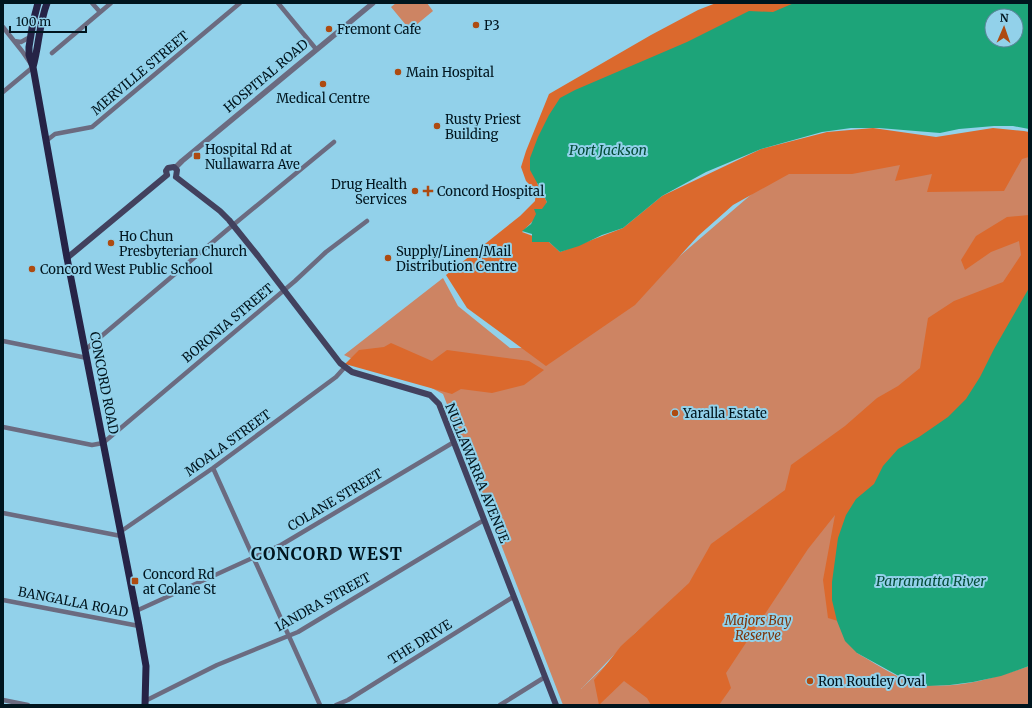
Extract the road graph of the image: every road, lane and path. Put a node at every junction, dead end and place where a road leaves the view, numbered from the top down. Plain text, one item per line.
1 (38, 3) edge
2 (47, 3) edge
3 (92, 3) edge
4 (111, 3) edge
5 (240, 3) edge
6 (278, 3) edge
7 (373, 3) edge
8 (100, 12) junction
9 (3, 27) edge
10 (30, 37) junction
11 (14, 41) junction
12 (316, 49) junction
13 (52, 53) dead end
14 (32, 67) junction
15 (3, 92) edge
16 (46, 141) junction
17 (334, 142) dead end
18 (175, 168) junction
19 (167, 175) junction
20 (176, 177) junction
21 (367, 221) dead end
22 (233, 225) junction
23 (67, 258) junction
24 (284, 290) junction
25 (3, 341) edge
26 (85, 350) junction
27 (87, 358) junction
28 (345, 367) junction
29 (3, 428) edge
30 (454, 442) junction
31 (103, 443) junction
32 (213, 468) junction
33 (3, 513) edge
34 (484, 520) junction
35 (121, 534) junction
36 (254, 558) junction
37 (513, 597) junction
38 (3, 600) edge
39 (136, 611) junction
40 (139, 626) junction
41 (289, 636) junction
42 (545, 677) junction
43 (3, 700) edge
44 (145, 703) edge
45 (28, 705) edge
46 (320, 705) edge
47 (336, 705) edge
48 (500, 705) edge
49 (556, 705) edge

1 - 10 main road, CONCORD ROAD
2 - 14 main road, CONCORD ROAD
3 - 8 street
4 - 8 street
5 - 16 street, MERVILLE STREET
6 - 12 street
7 - 12 street, HOSPITAL ROAD
8 - 13 street
9 - 11 street
10 - 11 street
10 - 14 main road, CONCORD ROAD
11 - 14 street
12 - 18 street, HOSPITAL ROAD
14 - 15 street
14 - 16 main road, CONCORD ROAD
16 - 23 main road, CONCORD ROAD
17 - 22 street
18 - 19 main road
18 - 20 main road
19 - 20 main road
19 - 23 main road
20 - 22 main road, NULLAWARRA AVENUE
21 - 24 street, BORONIA STREET
22 - 24 main road, NULLAWARRA AVENUE
22 - 26 street
23 - 26 main road, CONCORD ROAD
24 - 28 main road, NULLAWARRA AVENUE
24 - 31 street, BORONIA STREET
25 - 27 street
26 - 27 main road, CONCORD ROAD
27 - 31 main road, CONCORD ROAD
28 - 30 main road, NULLAWARRA AVENUE
28 - 32 street, MOALA STREET
29 - 31 street
30 - 34 main road, NULLAWARRA AVENUE
30 - 36 street, COLANE STREET
31 - 35 main road, CONCORD ROAD
32 - 35 street, MOALA STREET
32 - 36 street
33 - 35 street
34 - 37 main road, NULLAWARRA AVENUE
34 - 41 street, IANDRA STREET
35 - 39 main road, CONCORD ROAD
36 - 39 street, COLANE STREET
36 - 41 street
37 - 42 main road, NULLAWARRA AVENUE
37 - 47 street, THE DRIVE
38 - 40 street, BANGALLA ROAD
39 - 40 main road, CONCORD ROAD
40 - 44 main road, CONCORD ROAD
41 - 44 street, IANDRA STREET
41 - 46 street
42 - 48 street
42 - 49 main road, NULLAWARRA AVENUE
43 - 45 street

